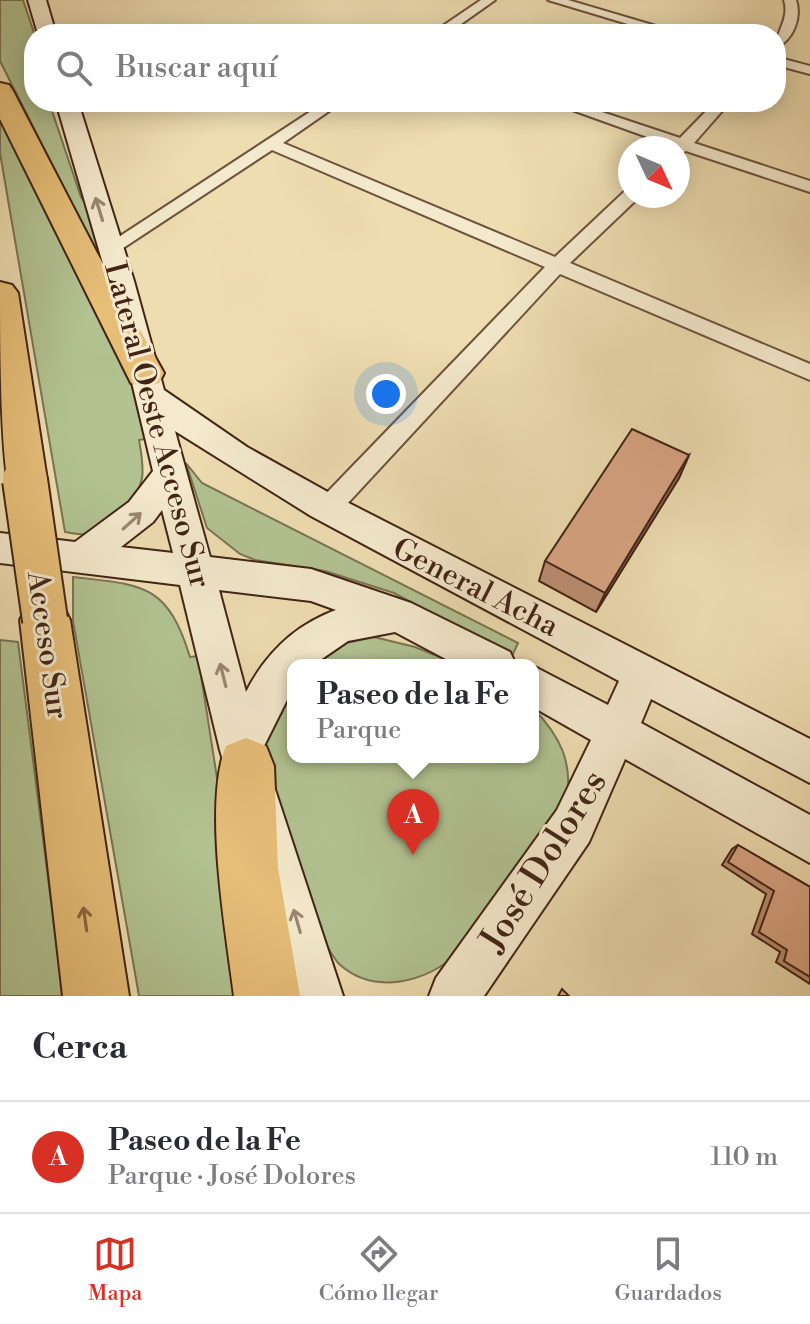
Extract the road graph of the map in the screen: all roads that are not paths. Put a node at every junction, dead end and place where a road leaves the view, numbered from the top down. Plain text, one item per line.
1 (37, 0) edge
2 (489, 0) edge
3 (554, 0) edge
4 (790, 0) edge
5 (44, 24) edge
6 (453, 24) edge
7 (640, 24) edge
8 (786, 32) edge
9 (786, 64) edge
10 (810, 70) edge
11 (0, 91) edge
12 (70, 112) edge
13 (320, 112) edge
14 (585, 112) edge
15 (714, 112) edge
16 (651, 136) edge
17 (690, 137) edge
18 (271, 144) junction
19 (690, 150) edge
20 (810, 187) edge
21 (618, 208) edge
22 (111, 248) junction
23 (557, 266) junction
24 (0, 293) edge
25 (810, 372) edge
26 (148, 385) junction
27 (171, 473) junction
28 (326, 510) junction
29 (0, 548) edge
30 (82, 557) junction
31 (198, 569) junction
32 (398, 615) junction
33 (293, 659) edge
34 (484, 659) edge
35 (287, 663) edge
36 (642, 675) junction
37 (539, 688) edge
38 (617, 731) junction
39 (244, 758) junction
40 (810, 762) edge
41 (810, 840) edge
42 (96, 996) edge
43 (267, 996) edge
44 (318, 996) edge
45 (454, 996) edge

1 - 5 street
2 - 6 street
3 - 7 street
4 - 8 street
9 - 10 street
11 - 26 highway
22 -> 12 street, Lateral Oeste Acceso Sur
13 - 18 street
14 - 16 street
15 - 17 street
18 - 22 street
18 - 23 street
19 - 20 street
21 - 23 street
22 - 26 street, Lateral Oeste Acceso Sur
23 - 25 street
23 - 28 street
42 -> 24 highway, Acceso Sur, bridge
26 - 27 street, Lateral Oeste Acceso Sur
26 - 28 street, General Acha
30 -> 27 street
27 - 31 street, Lateral Oeste Acceso Sur
28 - 36 street, General Acha
29 - 30 street, General Acha
30 - 31 street, General Acha
31 - 32 street, General Acha
39 -> 31 street, Lateral Oeste Acceso Sur
32 - 33 street
32 - 34 street, General Acha
35 - 39 street
36 - 38 street, José Dolores
36 - 40 street, General Acha
37 - 38 street, General Acha
38 - 41 street, General Acha
38 - 45 street, José Dolores
39 - 43 highway
44 -> 39 street, Lateral Oeste Acceso Sur

